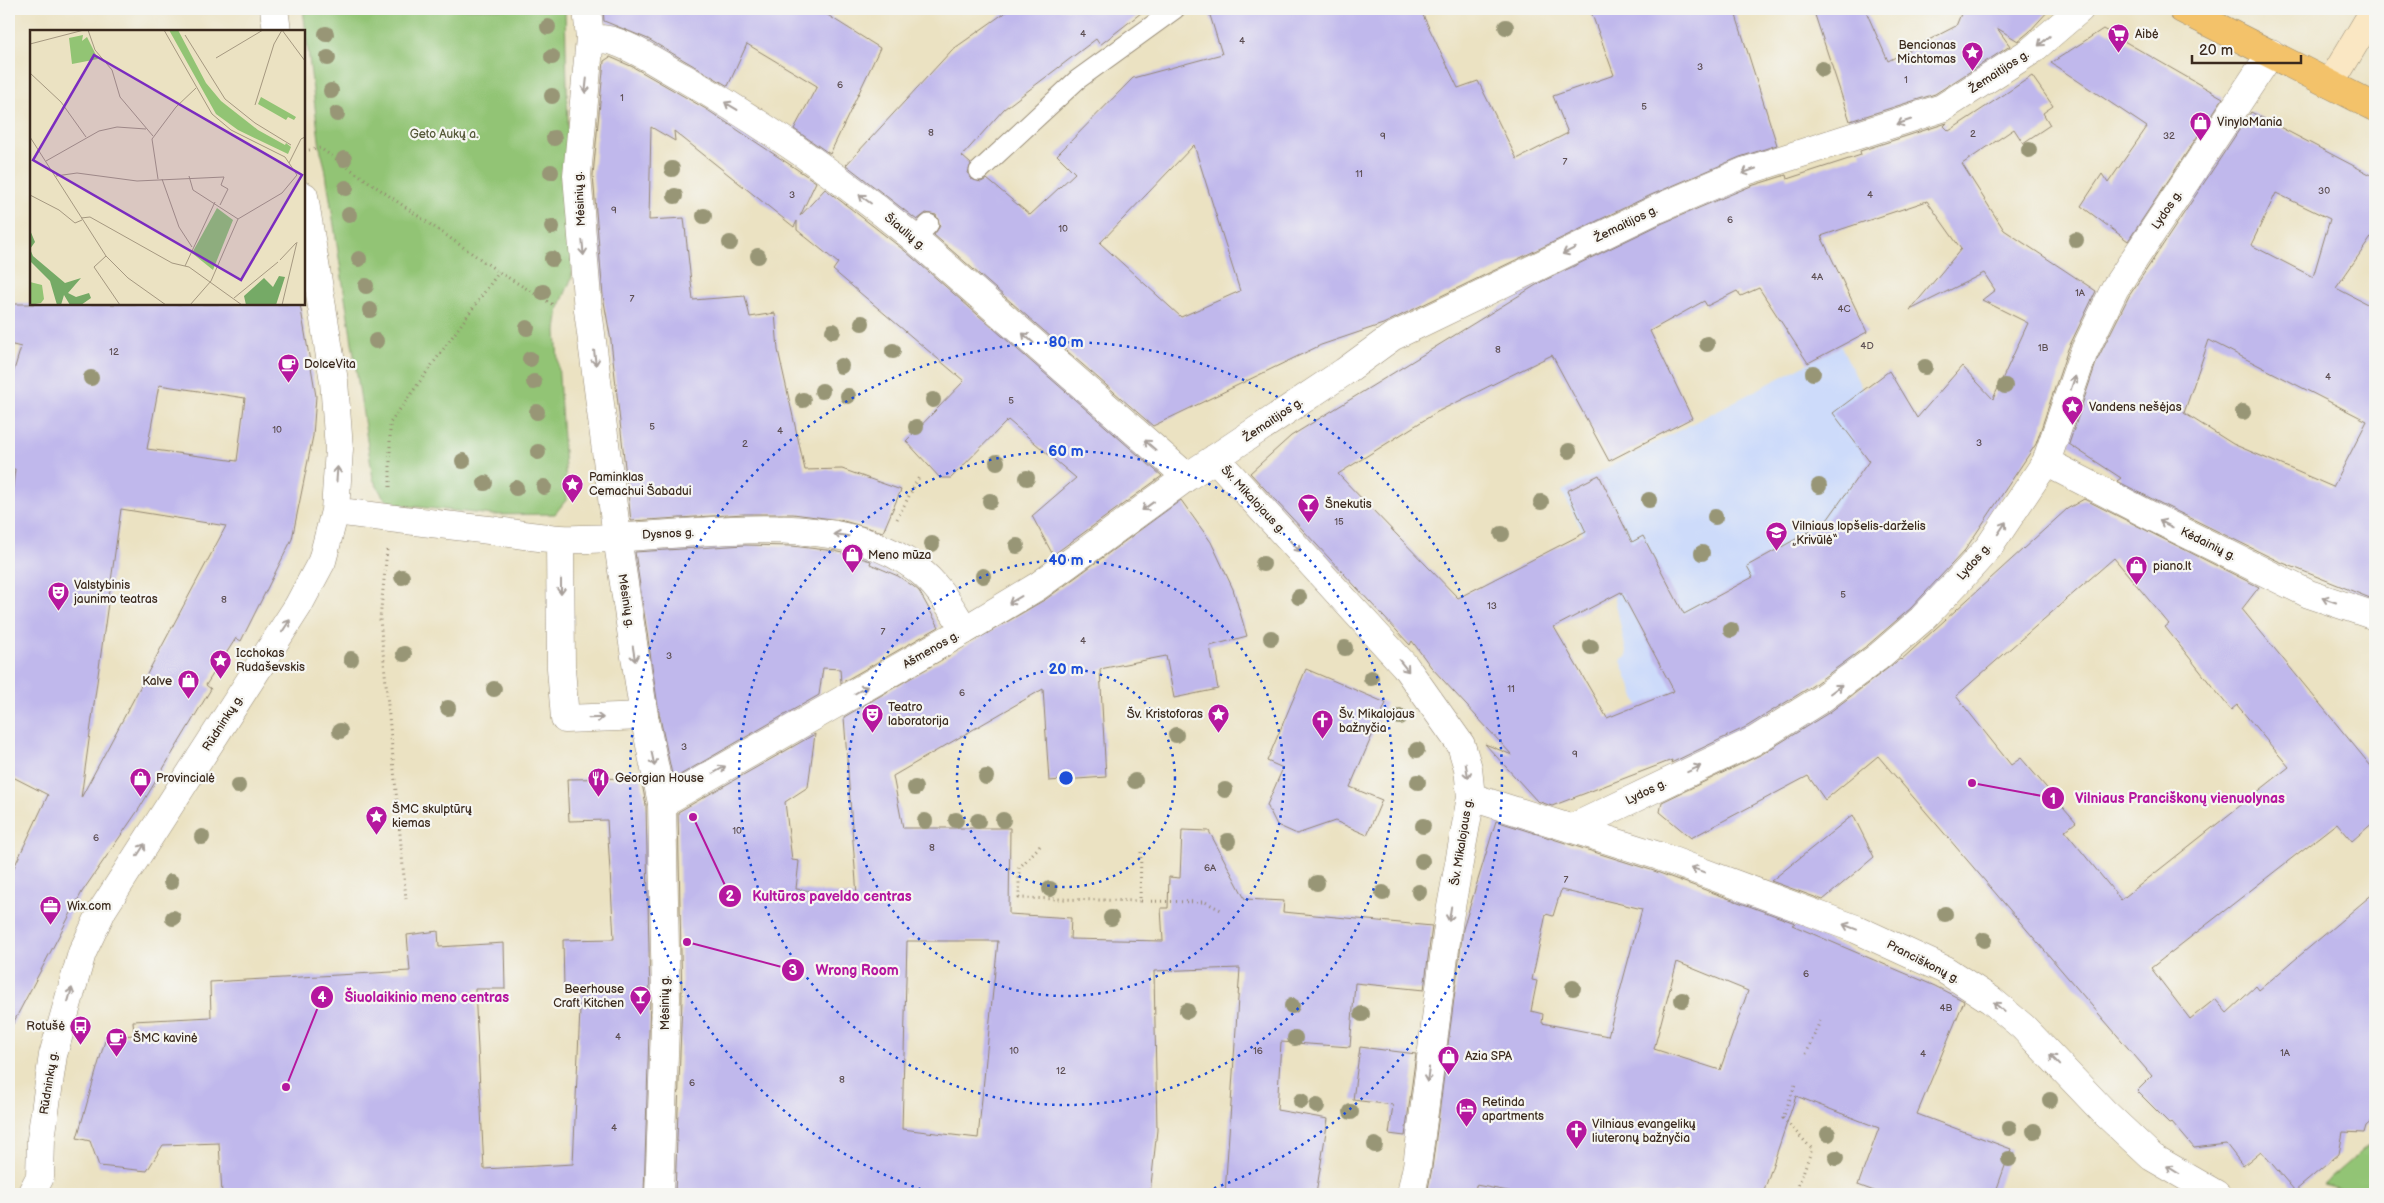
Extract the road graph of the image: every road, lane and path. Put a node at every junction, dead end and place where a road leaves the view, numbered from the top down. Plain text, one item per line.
1 (274, 9) edge
2 (587, 9) edge
3 (1175, 9) edge
4 (2080, 9) edge
5 (2182, 9) edge
6 (2375, 9) edge
7 (277, 30) edge
8 (590, 38) junction
9 (2270, 54) junction
10 (2330, 84) junction
11 (2375, 107) edge
12 (305, 150) edge
13 (979, 171) dead end
14 (305, 202) edge
15 (499, 272) junction
16 (588, 310) junction
17 (1215, 458) junction
18 (2046, 462) junction
19 (919, 477) dead end
20 (1187, 477) junction
21 (335, 510) junction
22 (390, 519) junction
23 (617, 537) junction
24 (560, 538) junction
25 (882, 548) junction
26 (2375, 616) edge
27 (965, 630) junction
28 (644, 716) junction
29 (1471, 797) junction
30 (662, 803) junction
31 (1572, 828) junction
32 (1040, 846) dead end
33 (1141, 852) dead end
34 (406, 899) dead end
35 (1140, 901) junction
36 (1221, 910) dead end
37 (1820, 1020) dead end
38 (1806, 1054) dead end
39 (1795, 1085) dead end
40 (40, 1189) edge
41 (659, 1194) edge
42 (1411, 1194) edge
43 (1795, 1194) edge
44 (2216, 1194) edge

1 - 7 street
2 - 8 street, Mėsinių g.
3 - 13 lane
4 -> 17 street, Žemaitijos g.
5 - 9 main road
6 - 10 main road
8 -> 16 street, Mėsinių g.
20 -> 8 street, Šiaulių g.
9 - 10 main road
18 -> 9 street, Lydos g.
10 - 11 main road
12 - 15 path
21 -> 14 street, Rūdninkų g.
15 - 16 path
15 - 22 path
16 -> 23 street, Mėsinių g.
17 - 20 street, Žemaitijos g.
17 -> 29 street, Šv. Mikalojaus g.
26 -> 18 street, Kėdainių g.
31 -> 18 street, Lydos g.
19 - 25 path
20 -> 27 street, Ašmenos g.
21 - 22 street, Dysnos g.
40 -> 21 street, Rūdninkų g.
22 - 24 street, Dysnos g.
22 - 34 path
23 - 24 street, Dysnos g.
25 -> 23 street, Dysnos g.
23 -> 28 street, Mėsinių g.
24 -> 28 street
25 - 27 street, Dysnos g.
30 -> 27 street, Ašmenos g.
28 -> 30 street, Mėsinių g.
29 - 31 street
29 -> 42 street, Šv. Mikalojaus g.
30 - 41 street, Mėsinių g.
44 -> 31 street, Pranciškonų g.
32 - 35 path
33 - 35 path
35 - 36 path
37 - 38 path
39 - 43 path

